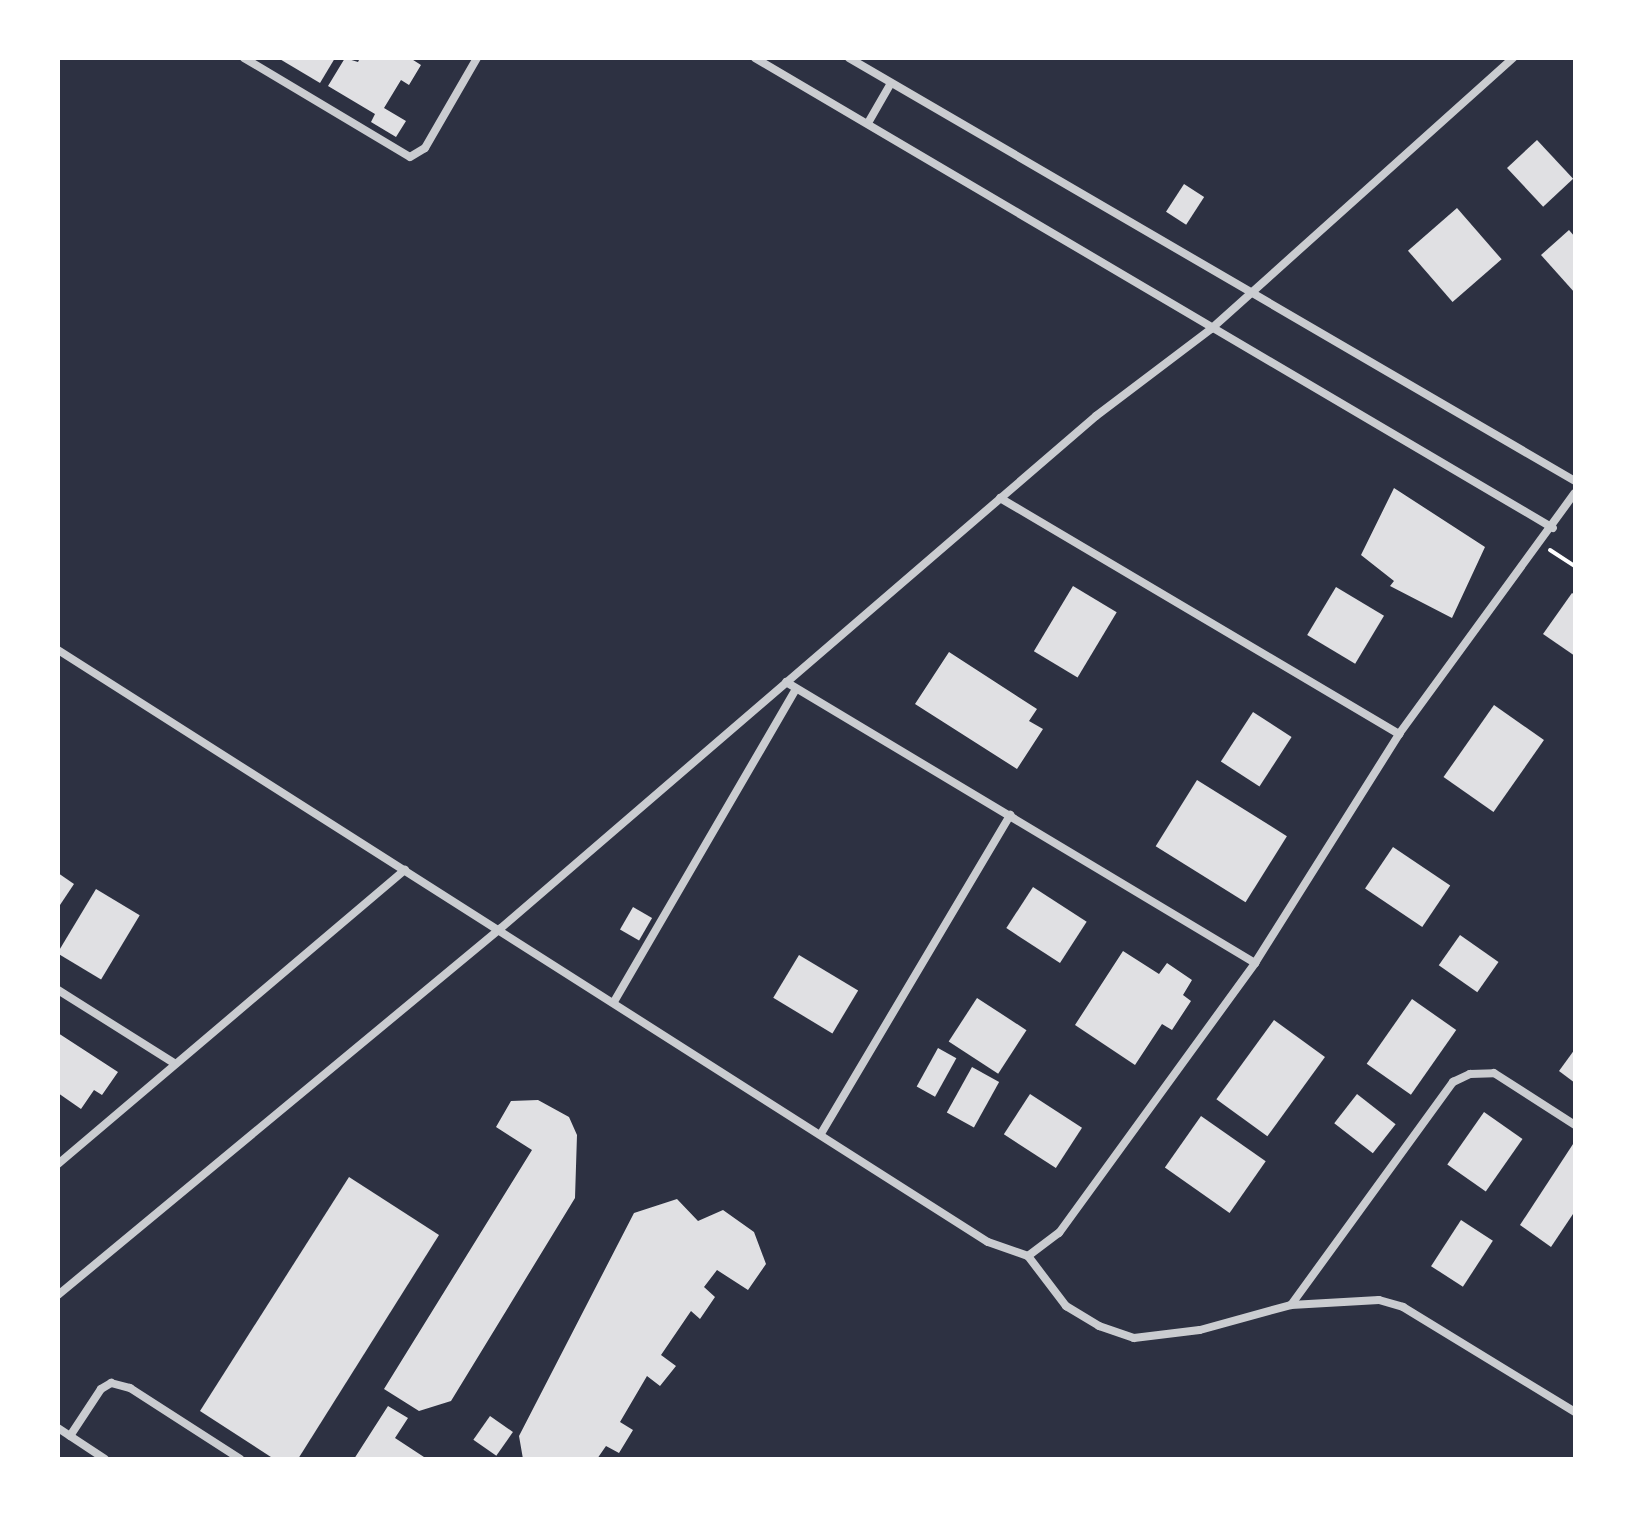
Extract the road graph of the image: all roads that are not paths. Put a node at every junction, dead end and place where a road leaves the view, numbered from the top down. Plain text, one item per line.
1 (244, 58) edge
2 (477, 58) edge
3 (755, 58) edge
4 (849, 58) edge
5 (1513, 58) edge
6 (891, 83) junction
7 (868, 123) junction
8 (1250, 294) junction
9 (1211, 329) junction
10 (1575, 481) edge
11 (1575, 493) edge
12 (1000, 498) junction
13 (1553, 528) junction
14 (58, 650) edge
15 (786, 682) junction
16 (796, 689) junction
17 (1399, 734) junction
18 (1010, 815) junction
19 (405, 870) junction
20 (501, 928) junction
21 (1255, 963) junction
22 (58, 990) edge
23 (615, 1000) junction
24 (174, 1063) junction
25 (1575, 1125) edge
26 (822, 1132) junction
27 (58, 1164) edge
28 (1028, 1256) junction
29 (58, 1295) edge
30 (1291, 1305) junction
31 (1575, 1412) edge
32 (58, 1428) edge
33 (70, 1436) junction
34 (105, 1459) edge
35 (240, 1459) edge

1 - 2 street
3 - 7 street
4 - 6 street
5 - 8 street
6 - 7 street
6 - 8 street
7 - 9 street
8 - 9 street
8 - 10 street
9 - 12 street
9 - 13 street
11 - 13 street
12 - 15 street
12 - 17 street
13 - 17 street
14 - 19 street
15 - 16 street
15 - 20 street
16 - 18 street
16 - 23 street
17 - 21 street
18 - 21 street
18 - 26 street
19 - 20 street
19 - 24 street
20 - 23 street
20 - 29 street
21 - 28 street
22 - 24 street
23 - 26 street
24 - 27 street
25 - 30 street
26 - 28 street
28 - 30 street
30 - 31 street
32 - 33 street
33 - 34 street
33 - 35 street

